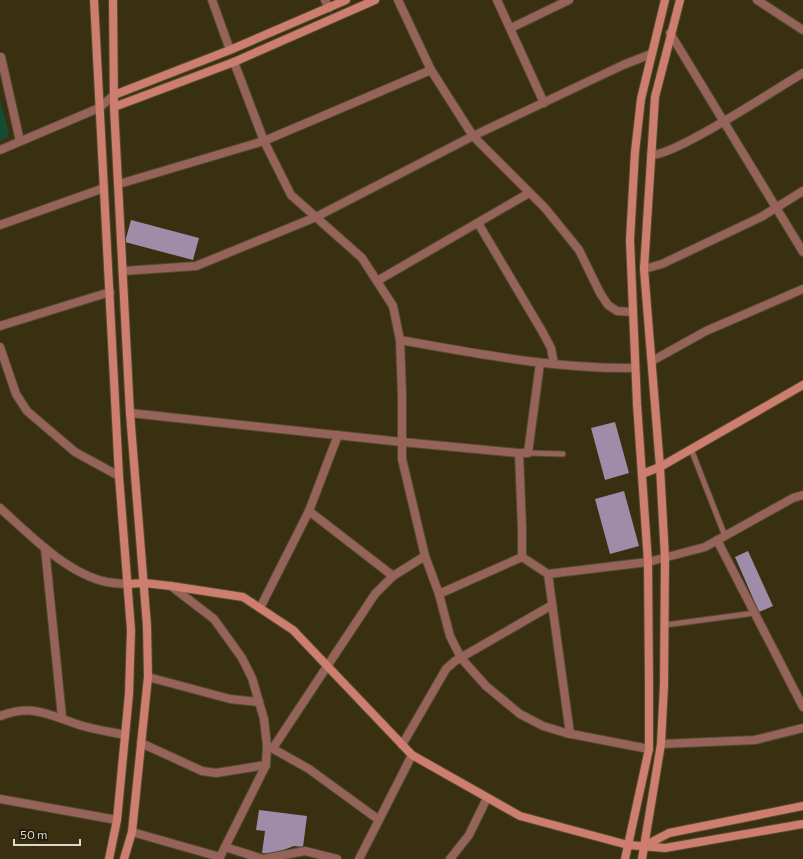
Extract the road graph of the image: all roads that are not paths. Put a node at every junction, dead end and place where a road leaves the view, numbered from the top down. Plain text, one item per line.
1 (94, 0) edge
2 (113, 0) edge
3 (212, 0) edge
4 (325, 0) edge
5 (346, 0) edge
6 (375, 0) edge
7 (398, 0) edge
8 (497, 0) edge
9 (569, 0) edge
10 (664, 0) edge
11 (680, 0) edge
12 (757, 0) edge
13 (329, 8) junction
14 (511, 28) junction
15 (803, 30) edge
16 (670, 33) junction
17 (230, 50) junction
18 (651, 54) junction
19 (0, 56) edge
20 (234, 62) junction
21 (431, 70) junction
22 (803, 72) edge
23 (114, 95) junction
24 (544, 103) junction
25 (114, 107) junction
26 (99, 108) junction
27 (724, 121) junction
28 (472, 136) junction
29 (20, 141) junction
30 (264, 141) junction
31 (0, 150) edge
32 (651, 155) junction
33 (119, 184) junction
34 (104, 188) junction
35 (803, 191) edge
36 (529, 192) junction
37 (776, 207) junction
38 (316, 218) junction
39 (478, 223) junction
40 (0, 225) edge
41 (803, 252) edge
42 (644, 269) junction
43 (123, 271) junction
44 (377, 281) junction
45 (803, 289) edge
46 (110, 292) junction
47 (633, 312) junction
48 (0, 326) edge
49 (400, 340) junction
50 (0, 347) edge
51 (652, 361) junction
52 (540, 363) junction
53 (554, 364) junction
54 (635, 368) junction
55 (803, 385) edge
56 (130, 413) junction
57 (338, 435) junction
58 (402, 442) junction
59 (691, 449) junction
60 (519, 453) junction
61 (528, 453) junction
62 (563, 454) dead end
63 (660, 467) junction
64 (642, 474) junction
65 (119, 476) junction
66 (803, 495) edge
67 (0, 508) edge
68 (309, 511) junction
69 (721, 538) junction
70 (45, 548) junction
71 (425, 556) junction
72 (522, 557) junction
73 (665, 558) junction
74 (648, 562) junction
75 (548, 574) junction
76 (393, 576) junction
77 (128, 584) junction
78 (144, 584) junction
79 (171, 586) junction
80 (439, 594) junction
81 (552, 605) junction
82 (260, 608) junction
83 (755, 613) junction
84 (665, 625) junction
85 (460, 658) junction
86 (328, 667) junction
87 (148, 677) junction
88 (260, 702) junction
89 (803, 707) edge
90 (0, 716) edge
91 (62, 717) junction
92 (803, 728) edge
93 (570, 734) junction
94 (125, 735) junction
95 (141, 743) junction
96 (661, 744) junction
97 (402, 745) junction
98 (270, 747) junction
99 (649, 749) junction
100 (412, 755) junction
101 (266, 765) junction
102 (487, 798) junction
103 (0, 799) edge
104 (803, 806) edge
105 (118, 820) junction
106 (379, 820) junction
107 (803, 824) edge
108 (132, 832) junction
109 (628, 845) junction
110 (644, 846) junction
111 (225, 847) junction
112 (220, 858) edge
113 (108, 859) edge
114 (124, 859) edge
115 (263, 859) edge
116 (337, 859) edge
117 (359, 859) edge
118 (450, 859) edge
119 (625, 859) edge
120 (642, 859) edge

1 - 26 street
2 - 23 street
3 - 17 street
4 - 13 street
5 - 13 street
6 - 20 street
7 - 21 street
8 - 14 street
9 - 14 street
10 - 18 street
11 - 16 street
12 - 15 street
13 - 17 street
14 - 24 street
16 - 27 street
16 - 32 street
17 - 23 street
18 - 24 street
18 - 47 street
19 - 29 street
20 - 25 street
20 - 30 street
21 - 28 street
21 - 30 street
22 - 27 street
23 - 25 street
23 - 26 street
24 - 28 street
25 - 26 street
25 - 33 street
26 - 29 street
26 - 34 street
27 - 32 street
27 - 37 street
28 - 36 street
28 - 38 street
29 - 31 street
30 - 33 street
30 - 38 street
32 - 42 street
33 - 43 street
34 - 40 street
34 - 46 street
35 - 37 street
36 - 39 street
36 - 47 street
37 - 41 street
37 - 42 street
38 - 43 street
38 - 44 street
39 - 44 street
39 - 53 street
42 - 51 street
43 - 56 street
44 - 49 street
45 - 51 street
46 - 48 street
46 - 65 street
47 - 54 street
49 - 52 street
49 - 58 street
50 - 65 street
51 - 63 street
52 - 53 street
52 - 61 street
53 - 54 street
54 - 64 street
55 - 59 street
56 - 57 street
56 - 78 street
57 - 58 street
57 - 68 street
58 - 60 street
58 - 71 street
59 - 63 street
59 - 69 lane
60 - 61 street
60 - 72 street
61 - 62 lane
63 - 64 street
63 - 73 street
64 - 74 street
65 - 77 street
66 - 69 street
67 - 70 street
68 - 76 street
68 - 82 street
69 - 73 street
69 - 83 street
70 - 77 street
70 - 91 street
71 - 76 street
71 - 80 street
72 - 75 street
72 - 80 street
73 - 74 street
73 - 84 street
74 - 75 street
74 - 99 street
75 - 81 street
76 - 86 street
77 - 78 street
77 - 94 street
78 - 79 street
78 - 87 street
79 - 82 street
79 - 88 street
80 - 85 street
81 - 85 street
81 - 93 street
82 - 86 street
83 - 84 lane
83 - 89 street
84 - 96 street
85 - 93 street
85 - 97 street
86 - 97 street
86 - 98 street
87 - 88 street
87 - 95 street
88 - 98 street
90 - 91 street
91 - 94 street
92 - 96 street
93 - 99 street
94 - 105 street
95 - 101 street
95 - 108 street
96 - 110 street
97 - 100 street
98 - 101 street
98 - 106 street
99 - 109 street
100 - 102 street
100 - 106 street
101 - 111 street
102 - 109 street
102 - 118 street
103 - 105 street
104 - 110 street
105 - 113 street
106 - 117 street
107 - 110 street
108 - 112 street
108 - 114 street
109 - 110 street
109 - 119 street
110 - 120 street
111 - 112 street
111 - 115 street
115 - 116 street

